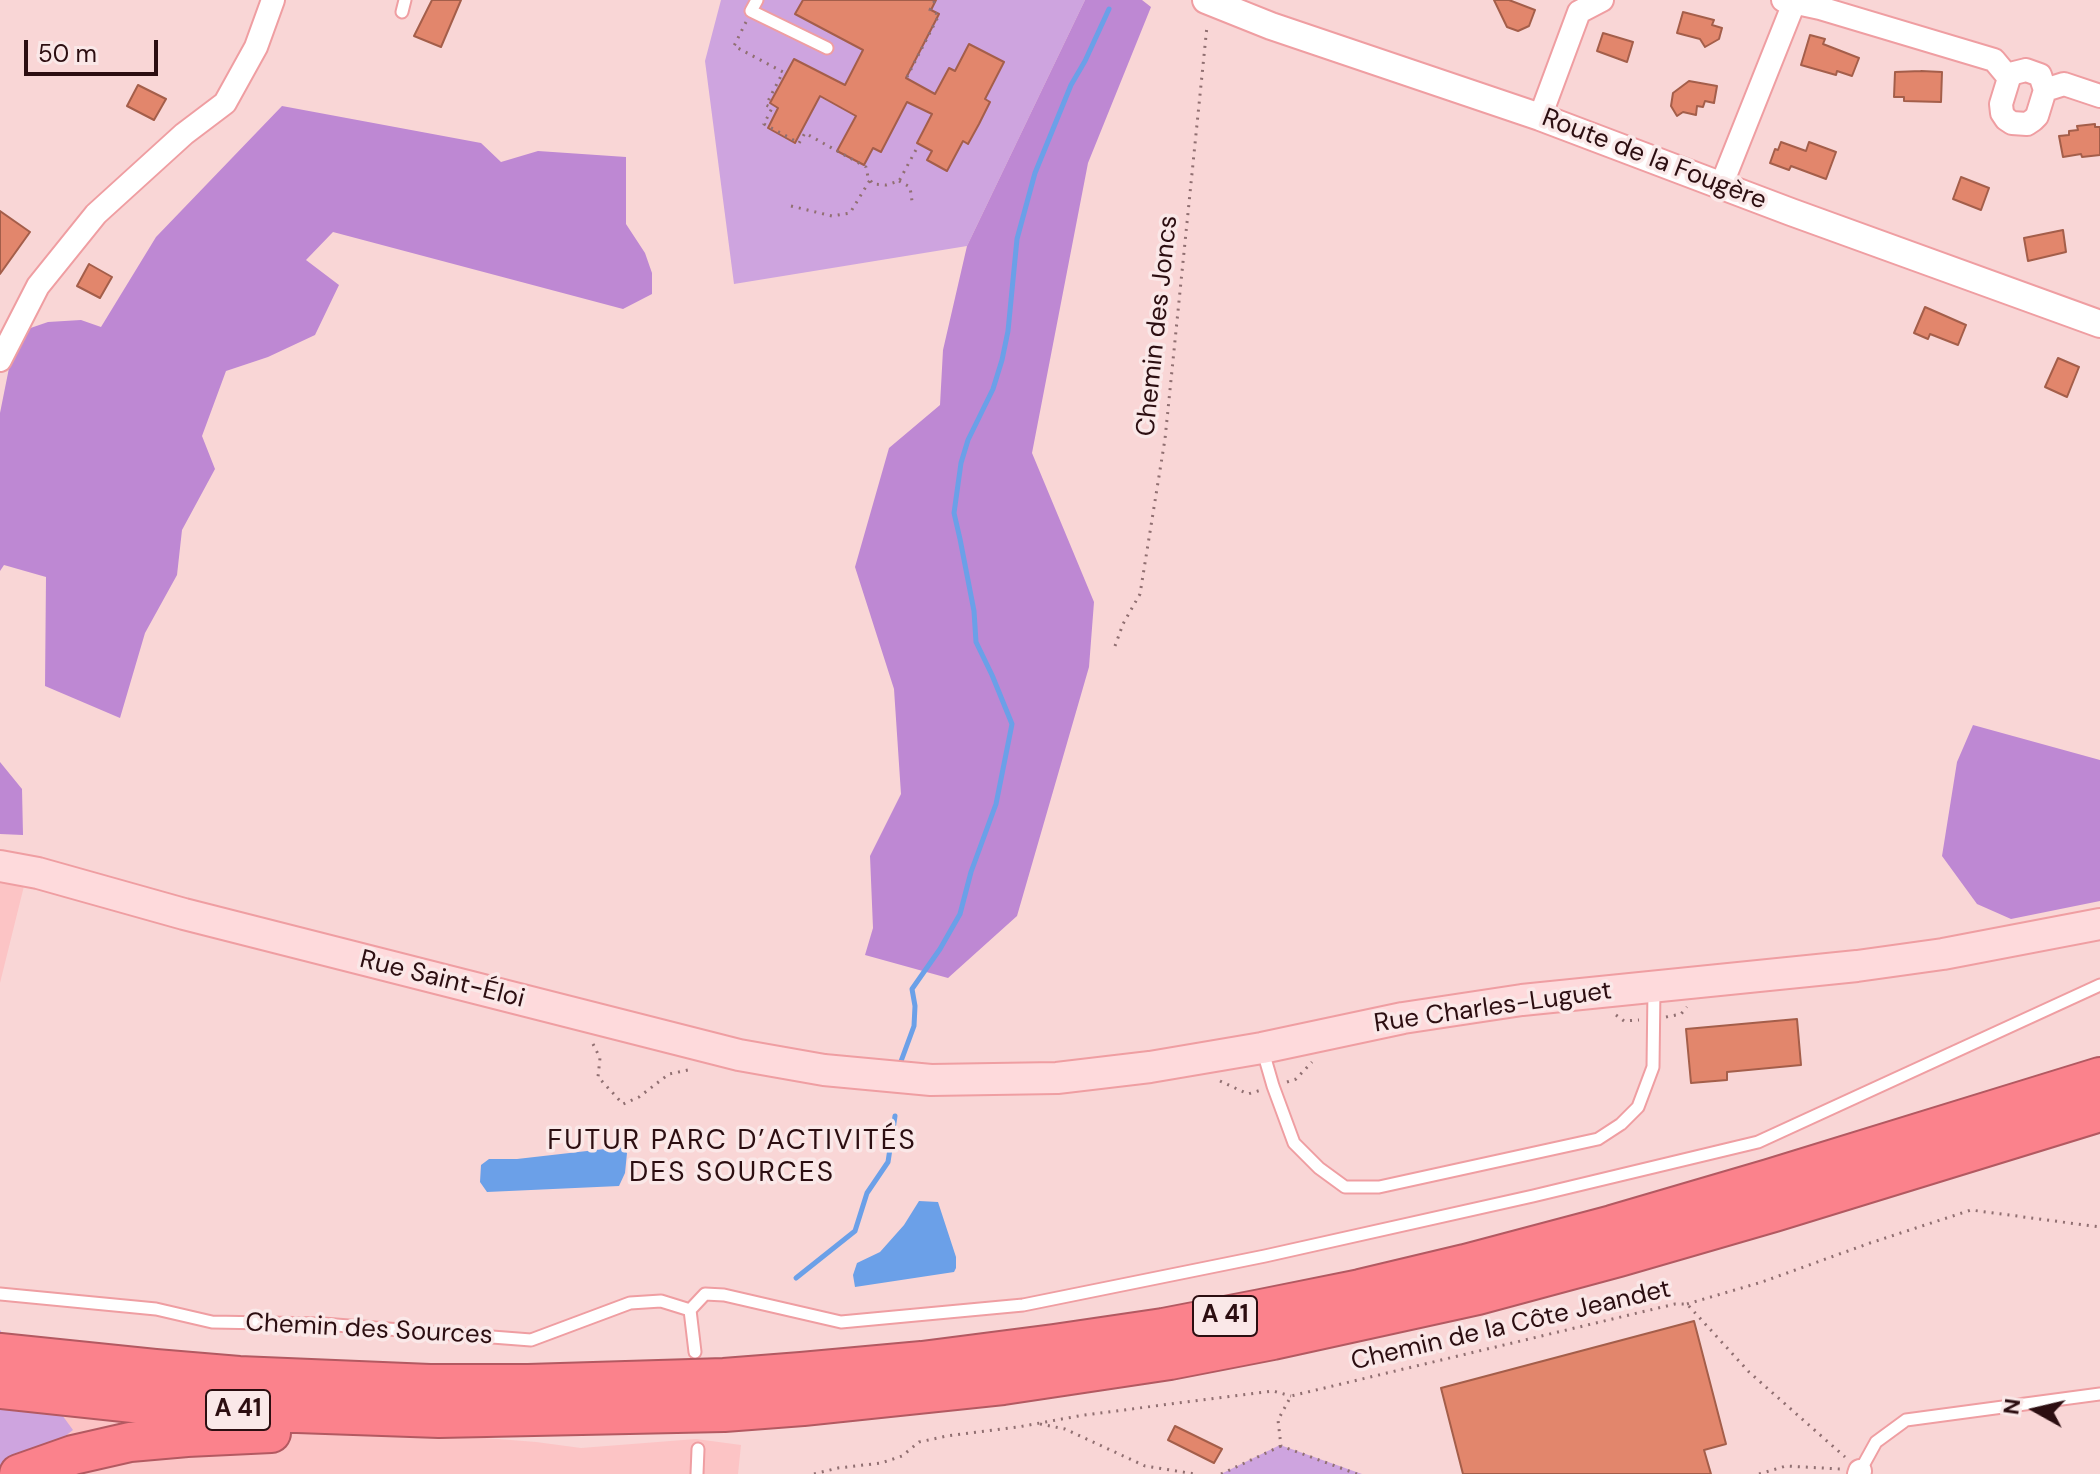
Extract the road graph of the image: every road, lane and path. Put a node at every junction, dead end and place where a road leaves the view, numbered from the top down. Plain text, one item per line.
1 (273, 0) edge
2 (405, 0) edge
3 (935, 0) edge
4 (1602, 0) edge
5 (1208, 1) edge
6 (1788, 1) edge
7 (754, 6) edge
8 (1575, 6) edge
9 (402, 12) dead end
10 (827, 48) dead end
11 (907, 77) dead end
12 (2009, 78) junction
13 (2045, 90) junction
14 (2100, 96) edge
15 (1540, 117) junction
16 (917, 148) dead end
17 (870, 180) junction
18 (899, 181) junction
19 (1721, 186) junction
20 (912, 201) dead end
21 (791, 206) dead end
22 (2100, 324) edge
23 (0, 360) edge
24 (1115, 646) dead end
25 (0, 866) edge
26 (2100, 924) edge
27 (2100, 985) edge
28 (1654, 986) junction
29 (1691, 1003) dead end
30 (1611, 1012) dead end
31 (1654, 1019) junction
32 (588, 1040) dead end
33 (1262, 1048) junction
34 (1315, 1058) dead end
35 (701, 1070) dead end
36 (887, 1077) joint
37 (2100, 1077) edge
38 (1212, 1080) dead end
39 (1273, 1086) junction
40 (2100, 1112) edge
41 (2100, 1227) edge
42 (0, 1294) edge
43 (1687, 1304) junction
44 (690, 1310) junction
45 (695, 1352) dead end
46 (0, 1353) edge
47 (0, 1389) edge
48 (2100, 1394) edge
49 (1291, 1396) junction
50 (476, 1417) junction
51 (1036, 1424) junction
52 (1281, 1446) junction
53 (698, 1449) dead end
54 (1859, 1472) edge
55 (19, 1474) edge
56 (697, 1474) edge
57 (814, 1474) edge
58 (1195, 1474) edge
59 (1221, 1474) edge
60 (1357, 1474) edge
61 (1759, 1474) edge

1 - 23 street
2 - 9 lane
3 - 11 path
4 - 8 street
5 - 15 street, Route de la Fougère
5 - 24 path, Chemin des Joncs
6 - 12 street
6 - 19 street
7 - 10 lane
7 - 17 path
8 - 15 street
12 - 13 street
12 - 13 street
13 - 14 street
15 - 19 street, Route de la Fougère
16 - 18 path
17 - 18 path
17 - 21 path
18 - 20 path
19 - 22 street, Route de la Fougère
25 - 36 main road, Rue Saint-Éloi
26 - 28 main road, Rue Charles-Luguet
27 - 44 lane
28 - 31 lane
28 - 33 main road, Rue Charles-Luguet
29 - 31 path
30 - 31 path
31 - 39 lane
32 - 35 path
33 - 36 main road, Rue Charles-Luguet
33 - 39 lane
34 - 39 path
37 - 46 highway, A 41
38 - 39 path
40 - 50 highway, A 41
41 - 43 path
42 - 44 lane, Chemin des Sources
43 - 49 path, Chemin de la Côte Jeandet
43 - 54 path, Chemin de la Côte Jeandet
44 - 45 lane
47 - 50 highway, A 41
48 - 54 lane
49 - 51 path, Chemin de la Côte Jeandet
49 - 52 path
50 - 55 highway
51 - 57 path, Chemin de la Côte Jeandet
51 - 58 path
52 - 59 path
52 - 60 path
53 - 56 lane
54 - 61 path

